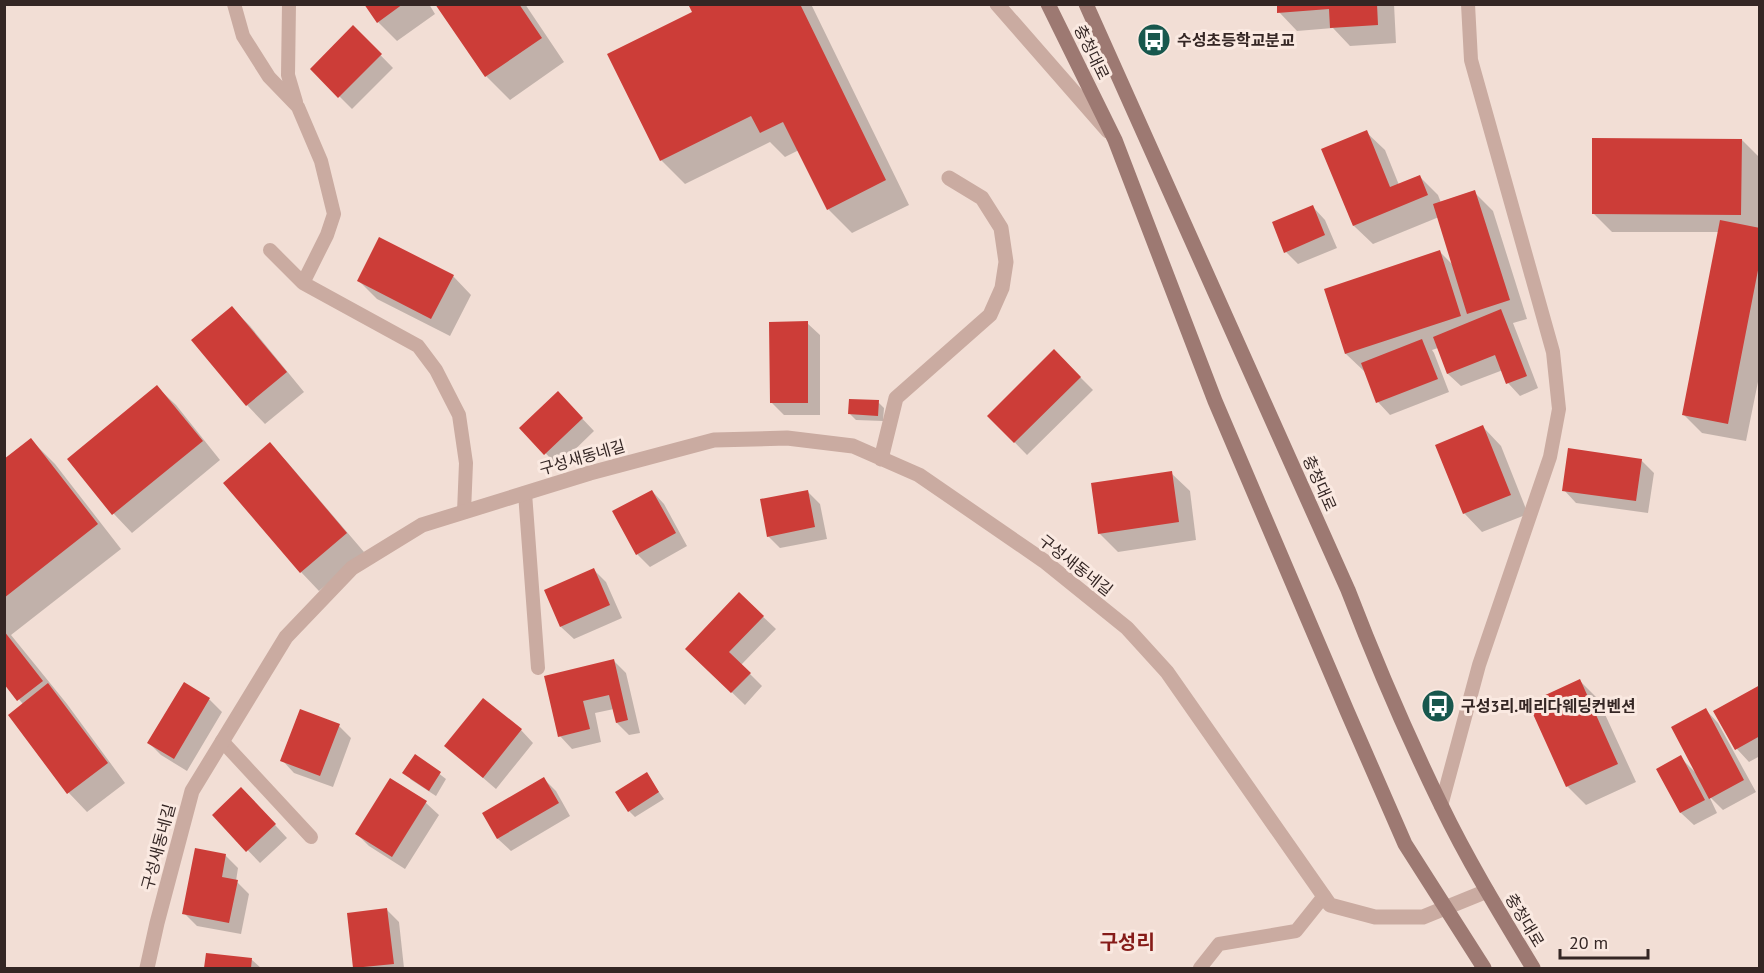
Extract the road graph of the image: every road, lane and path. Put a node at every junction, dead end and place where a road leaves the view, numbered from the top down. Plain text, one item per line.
1 (234, 4) edge
2 (289, 4) edge
3 (997, 4) edge
4 (1048, 4) edge
5 (1087, 4) edge
6 (1468, 4) edge
7 (298, 107) junction
8 (1115, 140) junction
9 (949, 178) dead end
10 (270, 250) dead end
11 (303, 283) junction
12 (881, 459) junction
13 (525, 493) junction
14 (464, 512) junction
15 (537, 668) dead end
16 (222, 741) junction
17 (1441, 806) junction
18 (311, 837) dead end
19 (1487, 891) junction
20 (1324, 896) junction
21 (1446, 908) junction
22 (147, 969) edge
23 (1200, 969) edge
24 (1484, 969) edge
25 (1533, 969) edge

1 - 7 lane
2 - 7 lane
3 - 8 street
4 - 8 main road, 충청대로
5 - 17 main road, 충청대로
6 - 17 lane
7 - 11 lane
8 - 21 main road, 충청대로
9 - 12 street
10 - 11 lane
11 - 14 lane
12 - 13 street, 구성새동네길
12 - 20 street, 구성새동네길
13 - 14 street, 구성새동네길
13 - 15 lane, 구성새동네길
14 - 16 street, 구성새동네길
16 - 18 lane
16 - 22 street, 구성새동네길
17 - 19 main road, 충청대로
19 - 21 street, 구성새동네길
19 - 25 main road, 충청대로
20 - 21 street, 구성새동네길
20 - 23 lane
21 - 24 main road, 충청대로

